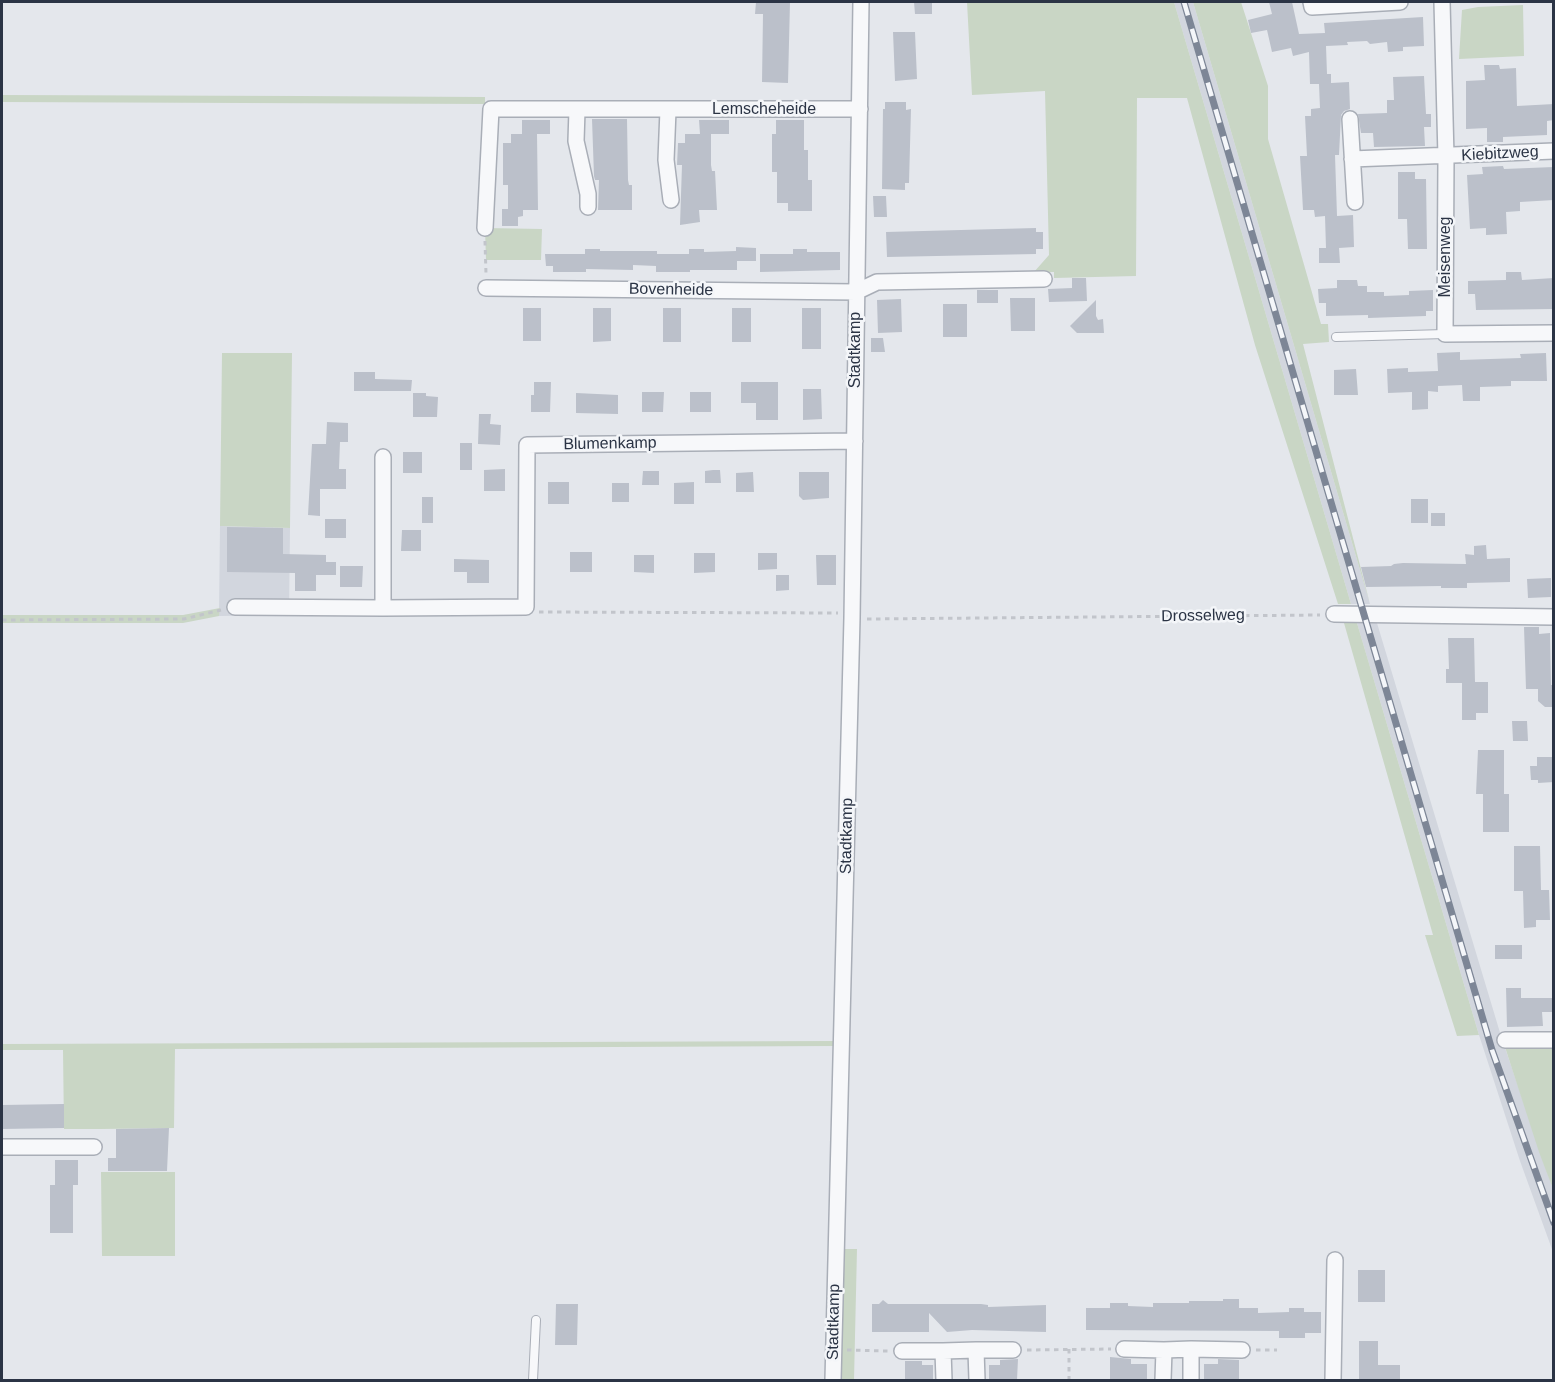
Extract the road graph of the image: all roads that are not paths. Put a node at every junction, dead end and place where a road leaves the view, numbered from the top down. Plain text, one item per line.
1 (861, 2) edge
2 (1311, 2) edge
3 (1400, 2) edge
4 (1442, 2) edge
5 (860, 109) junction
6 (578, 110) junction
7 (668, 110) junction
8 (1350, 119) dead end
9 (1554, 151) edge
10 (1446, 157) junction
11 (1352, 159) junction
12 (671, 200) dead end
13 (1355, 202) dead end
14 (588, 207) dead end
15 (485, 228) road end
16 (1044, 279) dead end
17 (486, 288) road end
18 (856, 292) junction
19 (1554, 333) edge
20 (1445, 334) junction
21 (1336, 337) dead end
22 (855, 441) junction
23 (382, 458) dead end
24 (234, 607) road end
25 (383, 608) junction
26 (1334, 614) road end
27 (1554, 616) edge
28 (1505, 1040) dead end
29 (1554, 1040) edge
30 (2, 1147) edge
31 (94, 1147) dead end
32 (1335, 1260) dead end
33 (536, 1320) dead end
34 (1124, 1349) road end
35 (1191, 1349) junction
36 (976, 1350) junction
37 (1013, 1350) road end
38 (1164, 1350) junction
39 (1242, 1350) road end
40 (902, 1351) road end
41 (943, 1351) junction
42 (533, 1380) edge
43 (833, 1380) edge
44 (944, 1380) edge
45 (977, 1380) edge
46 (1164, 1380) edge
47 (1191, 1380) edge
48 (1333, 1380) edge

1 - 5 street, Stadtkamp
2 - 3 street
4 - 10 street, Meisenweg
5 - 7 street, Lemscheheide
5 - 18 street, Stadtkamp
6 - 7 street, Lemscheheide
6 - 14 street
6 - 15 street, Lemscheheide
7 - 12 street
8 - 11 street
9 - 10 street, Kiebitzweg
10 - 11 street
10 - 20 street, Meisenweg
11 - 13 street
16 - 18 street, Stadtkamp
17 - 18 street, Bovenheide
18 - 22 street, Stadtkamp
19 - 20 street
20 - 21 lane
22 - 25 street, Blumenkamp
22 - 43 street, Stadtkamp
23 - 25 street
24 - 25 street
26 - 27 street
28 - 29 street
30 - 31 street
32 - 48 street
33 - 42 lane
34 - 38 street
35 - 38 street
35 - 39 street
35 - 47 street
36 - 37 street
36 - 41 street
36 - 45 street
38 - 46 street
40 - 41 street
41 - 44 street

